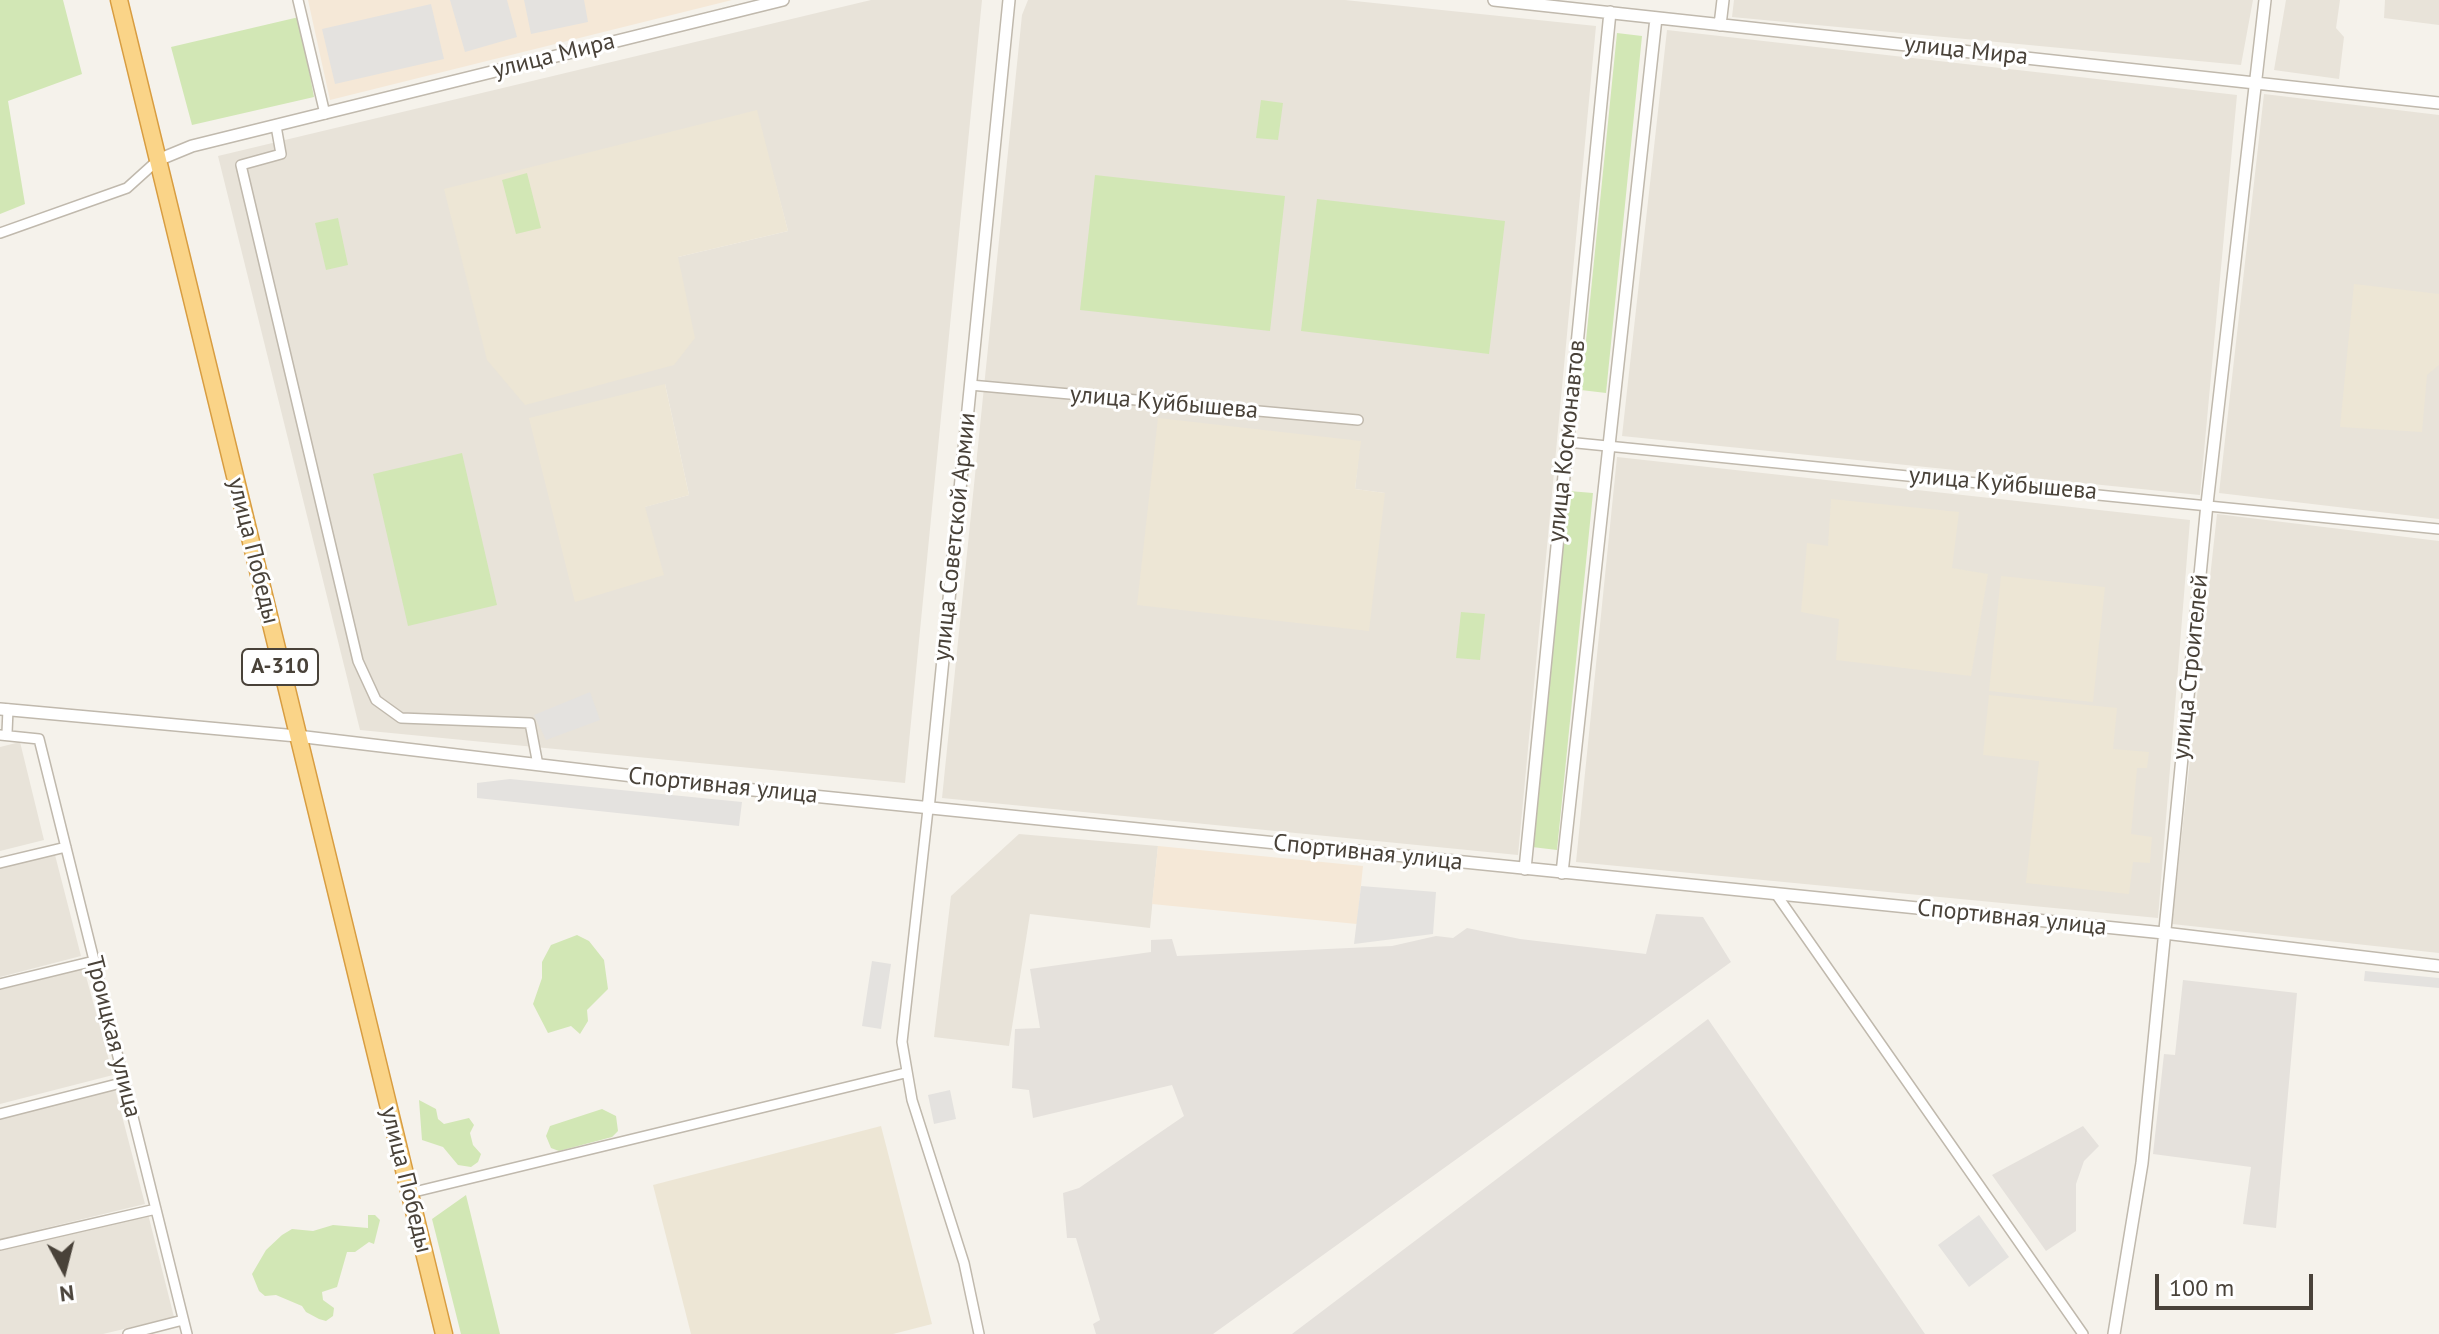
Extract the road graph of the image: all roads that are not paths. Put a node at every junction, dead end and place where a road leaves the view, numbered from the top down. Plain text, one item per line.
1 (119, 0) edge
2 (298, 0) edge
3 (783, 0) edge
4 (1009, 0) edge
5 (1494, 0) edge
6 (1723, 0) edge
7 (2265, 0) edge
8 (1550, 3) edge
9 (1610, 12) junction
10 (1656, 18) junction
11 (1720, 25) junction
12 (2252, 83) junction
13 (2439, 103) edge
14 (325, 114) junction
15 (276, 126) junction
16 (158, 160) junction
17 (0, 233) edge
18 (970, 385) junction
19 (1358, 420) dead end
20 (1567, 442) junction
21 (1608, 447) junction
22 (2207, 504) junction
23 (2439, 529) edge
24 (4, 709) edge
25 (4, 734) edge
26 (297, 736) junction
27 (538, 765) junction
28 (928, 809) junction
29 (66, 847) junction
30 (0, 863) edge
31 (1525, 869) junction
32 (1562, 873) junction
33 (1776, 894) junction
34 (2164, 933) junction
35 (94, 961) junction
36 (2439, 966) edge
37 (0, 984) edge
38 (905, 1073) junction
39 (125, 1082) junction
40 (0, 1114) edge
41 (410, 1193) junction
42 (156, 1209) junction
43 (0, 1245) edge
44 (183, 1320) junction
45 (128, 1334) edge
46 (187, 1334) edge
47 (444, 1334) edge
48 (979, 1334) edge
49 (2083, 1334) edge
50 (2114, 1334) edge

1 - 16 highway, улица Победы / А-310
2 - 14 street
3 - 14 street, улица Мира
4 - 18 street, улица Советской Армии
5 - 8 street, улица Мира
6 - 11 street
7 - 12 street, улица Строителей
8 - 9 street, улица Мира
9 - 10 street, улица Мира
9 - 20 street, улица Космонавтов
10 - 11 street, улица Мира
10 - 21 street, улица Космонавтов
11 - 12 street, улица Мира
12 - 13 street, улица Мира
12 - 22 street, улица Строителей
14 - 15 street, улица Мира
15 - 16 street, улица Мира
15 - 27 street
16 - 17 street
16 - 26 highway, улица Победы / А-310
18 - 19 street, улица Куйбышева
18 - 28 street, улица Советской Армии
20 - 21 street, улица Куйбышева
20 - 31 street, улица Космонавтов
21 - 22 street, улица Куйбышева
21 - 32 street, улица Космонавтов
22 - 23 street, улица Куйбышева
22 - 34 street, улица Строителей
24 - 25 street
24 - 26 street, Спортивная улица
25 - 29 street, Троицкая улица
26 - 27 street, Спортивная улица
26 - 41 highway, улица Победы / А-310
27 - 28 street, Спортивная улица
28 - 31 street, Спортивная улица
28 - 38 street, улица Советской Армии
29 - 30 street
29 - 35 street, Троицкая улица
31 - 32 street, Спортивная улица
32 - 33 street, Спортивная улица
33 - 34 street, Спортивная улица
33 - 49 street
34 - 36 street, Спортивная улица
34 - 50 street, улица Строителей
35 - 37 street
35 - 39 street, Троицкая улица
38 - 41 street
38 - 48 street, улица Советской Армии
39 - 40 street
39 - 42 street, Троицкая улица
41 - 47 highway, улица Победы / А-310
42 - 43 street
42 - 44 street, Троицкая улица
44 - 45 street
44 - 46 street, Троицкая улица

